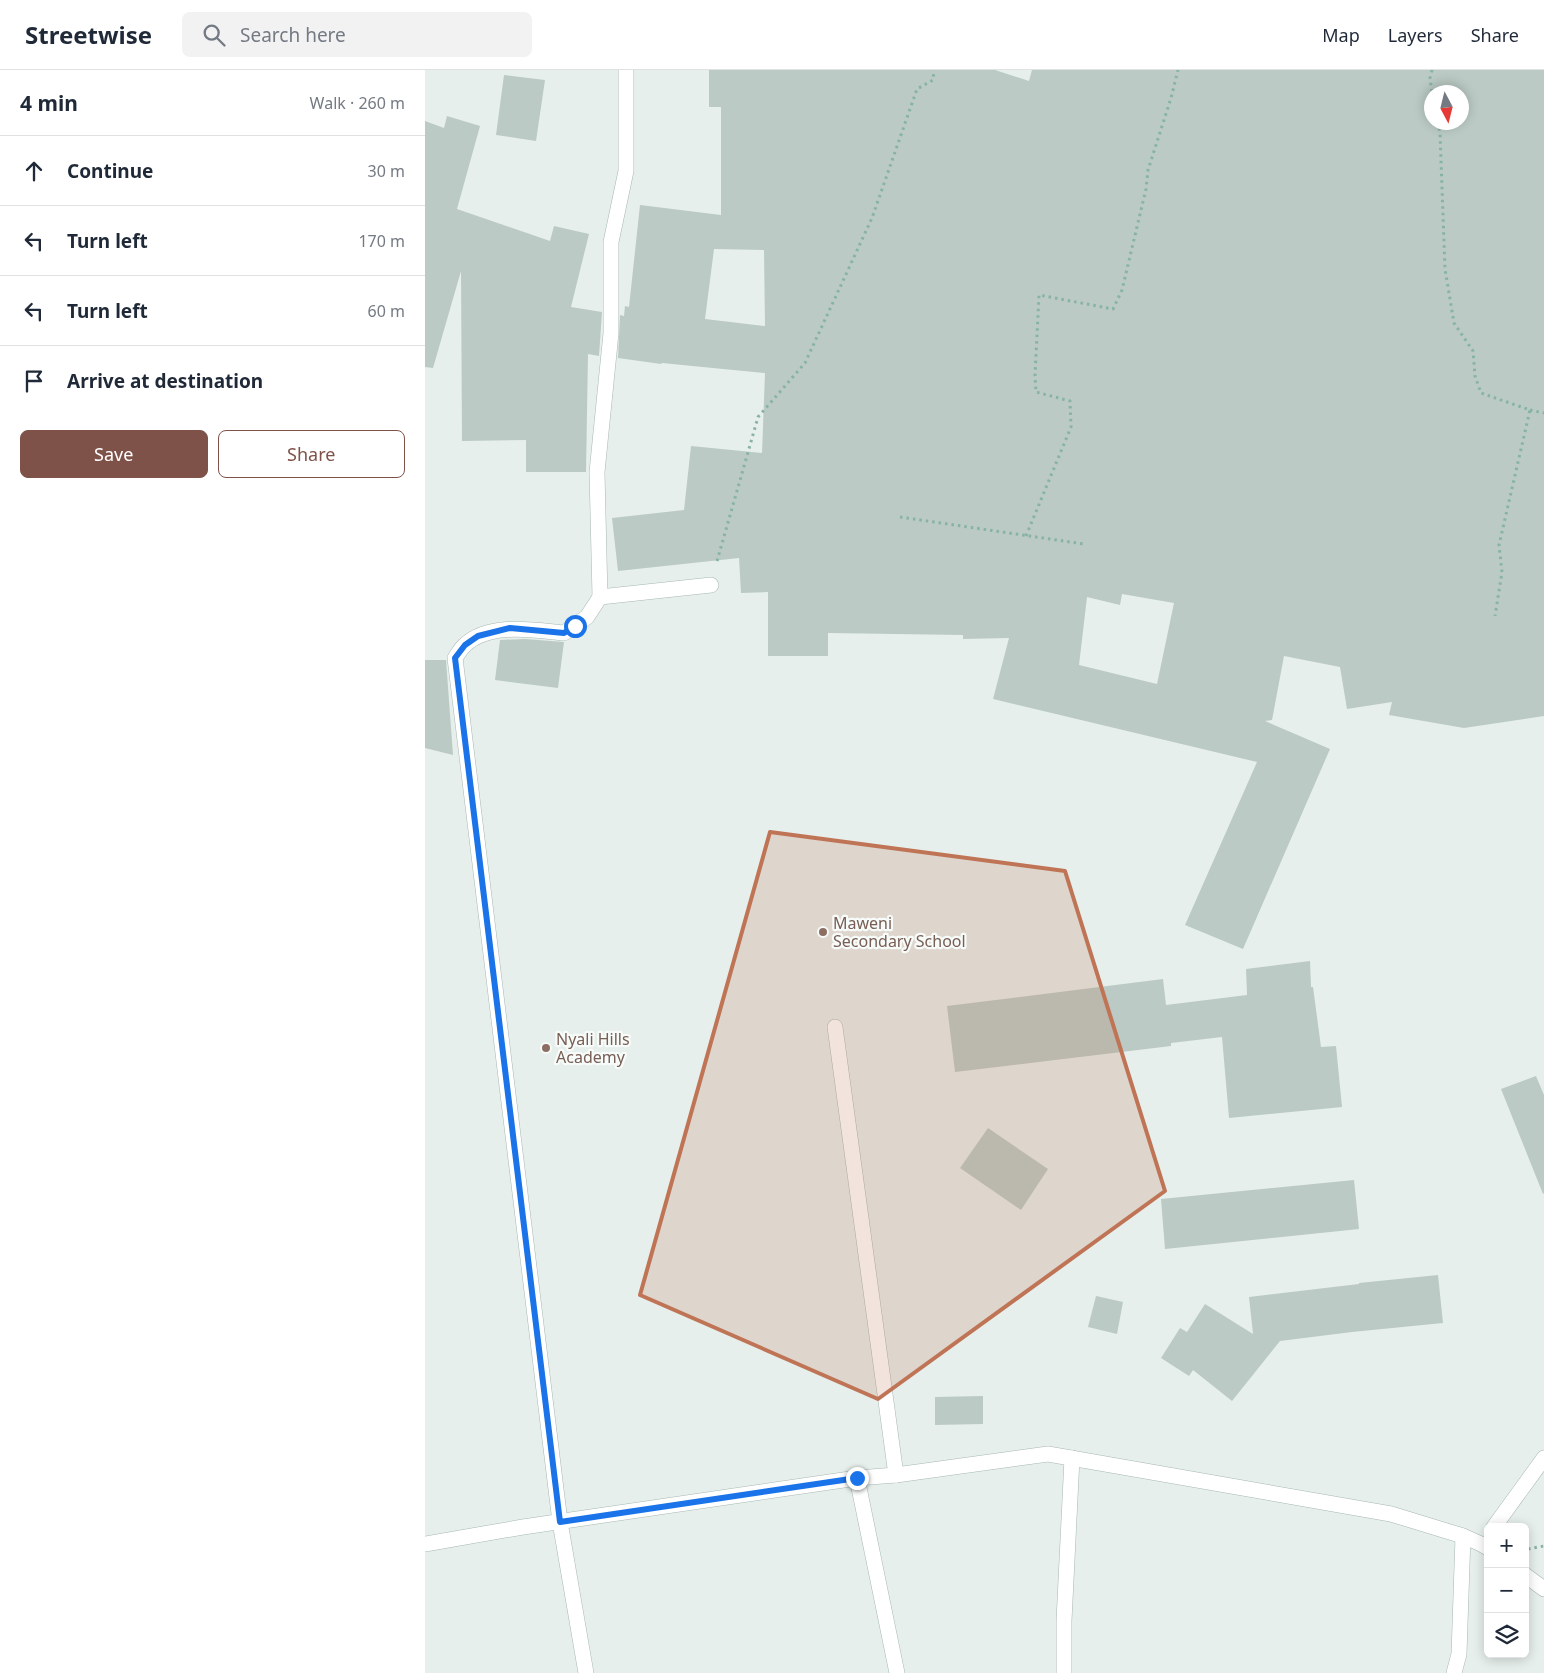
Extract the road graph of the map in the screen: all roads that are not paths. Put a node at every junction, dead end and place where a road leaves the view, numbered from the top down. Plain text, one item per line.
1 (626, 70) edge
2 (711, 585) road end
3 (600, 597) junction
4 (835, 1027) dead end
5 (1072, 1458) junction
6 (1544, 1458) edge
7 (897, 1475) junction
8 (857, 1478) junction
9 (560, 1522) junction
10 (1497, 1523) edge
11 (1463, 1536) junction
12 (1484, 1541) edge
13 (425, 1544) edge
14 (1529, 1578) edge
15 (1544, 1589) edge
16 (586, 1673) edge
17 (897, 1673) edge
18 (1064, 1673) edge
19 (1454, 1673) edge

1 - 3 street
2 - 3 street
3 - 9 street
4 - 7 street
5 - 7 street
5 - 11 street
5 - 18 street
6 - 10 street
7 - 8 street
8 - 9 street
8 - 17 street
9 - 13 street
9 - 16 street
11 - 12 street
11 - 19 street
14 - 15 street

